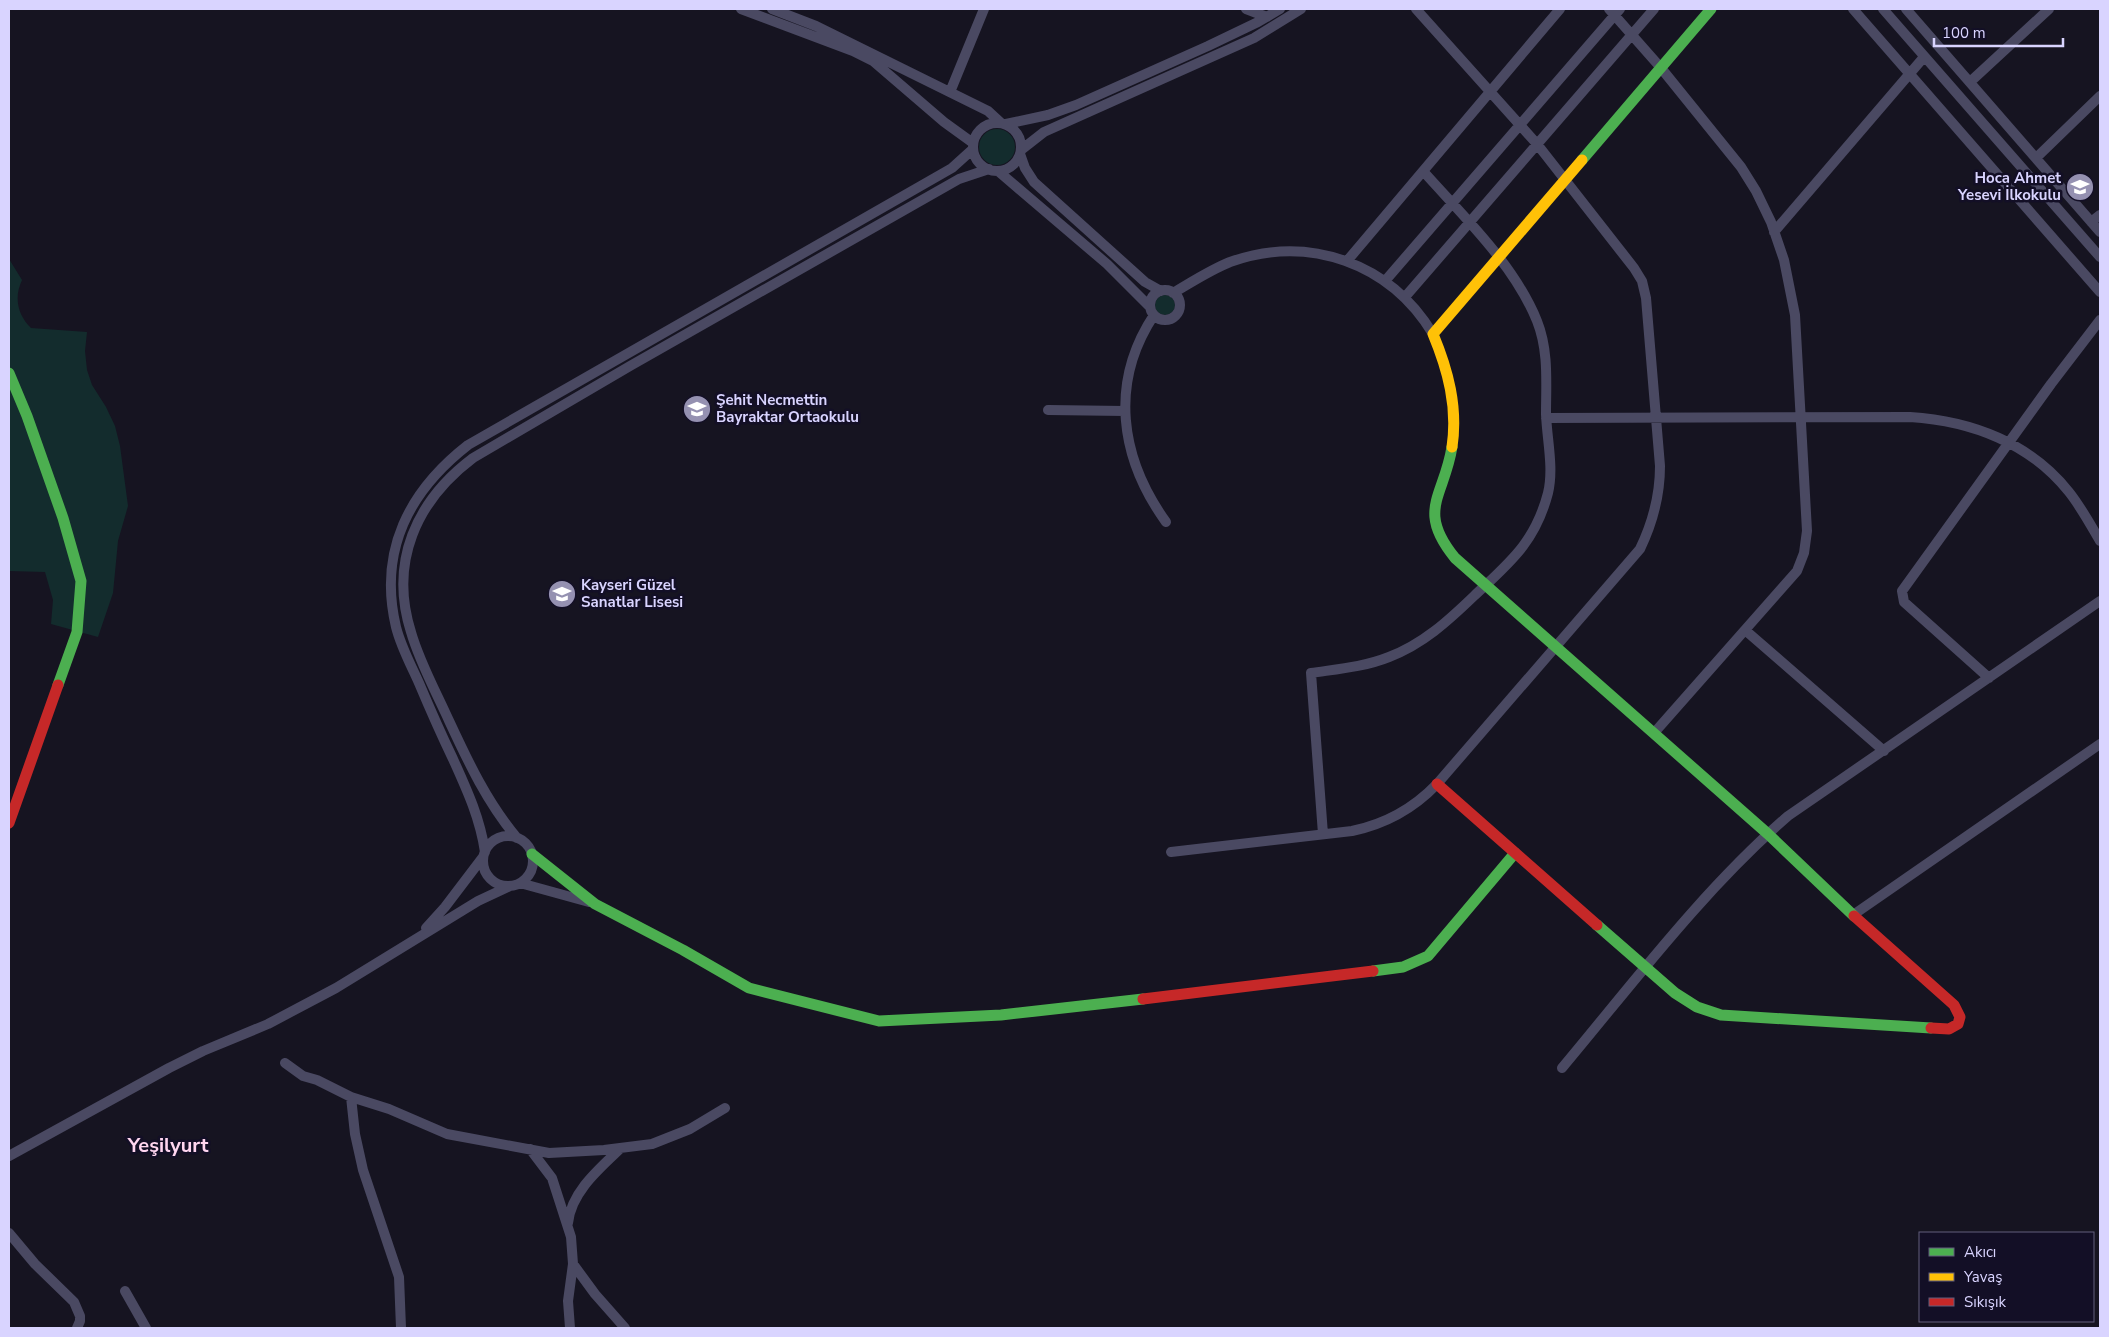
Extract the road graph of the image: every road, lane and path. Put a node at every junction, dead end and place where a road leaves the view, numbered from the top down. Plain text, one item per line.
1 (741, 9) edge
2 (772, 9) edge
3 (984, 9) edge
4 (1246, 9) edge
5 (1280, 9) edge
6 (1301, 9) edge
7 (1416, 9) edge
8 (1560, 9) edge
9 (1654, 9) edge
10 (1711, 9) edge
11 (1853, 9) edge
12 (1884, 9) edge
13 (1906, 9) edge
14 (2049, 9) edge
15 (1614, 11) edge
16 (794, 13) edge
17 (1267, 17) junction
18 (788, 27) junction
19 (1632, 35) junction
20 (1924, 57) junction
21 (1661, 68) junction
22 (1909, 73) junction
23 (1970, 82) junction
24 (1491, 91) junction
25 (950, 92) junction
26 (2100, 96) edge
27 (1003, 123) junction
28 (1520, 124) junction
29 (1537, 144) junction
30 (973, 146) junction
31 (1021, 152) junction
32 (2036, 158) junction
33 (993, 170) junction
34 (1423, 171) junction
35 (1567, 180) junction
36 (1452, 204) junction
37 (2100, 215) edge
38 (2091, 222) junction
39 (1469, 223) junction
40 (1774, 232) junction
41 (2100, 232) edge
42 (2100, 257) edge
43 (1499, 258) junction
44 (1347, 260) junction
45 (1385, 281) junction
46 (1161, 291) junction
47 (1173, 292) junction
48 (2100, 292) edge
49 (1406, 297) junction
50 (1152, 311) junction
51 (2100, 320) edge
52 (1433, 334) junction
53 (9, 373) edge
54 (1048, 410) dead end
55 (1125, 411) junction
56 (1546, 418) junction
57 (1656, 418) junction
58 (1800, 418) junction
59 (2010, 442) junction
60 (1166, 522) dead end
61 (2100, 541) edge
62 (1485, 586) junction
63 (2100, 601) edge
64 (1745, 630) junction
65 (1555, 646) junction
66 (1989, 678) junction
67 (1654, 733) junction
68 (2100, 744) edge
69 (1884, 751) junction
70 (1437, 784) junction
71 (9, 824) edge
72 (1324, 834) junction
73 (1768, 834) junction
74 (517, 838) junction
75 (1171, 852) dead end
76 (1515, 853) junction
77 (532, 854) junction
78 (484, 855) junction
79 (520, 883) junction
80 (510, 886) junction
81 (595, 904) junction
82 (1853, 915) junction
83 (400, 949) junction
84 (1646, 967) junction
85 (285, 1063) dead end
86 (1562, 1068) dead end
87 (351, 1097) junction
88 (725, 1108) dead end
89 (621, 1148) junction
90 (530, 1149) junction
91 (9, 1156) edge
92 (568, 1226) junction
93 (9, 1233) edge
94 (573, 1264) junction
95 (124, 1291) dead end
96 (77, 1328) edge
97 (146, 1328) edge
98 (401, 1328) edge
99 (570, 1328) edge
100 (625, 1328) edge

1 - 18 street
2 - 16 street
3 - 25 street
4 - 17 street
5 - 17 street
6 - 31 street
7 - 24 street
8 - 24 street
9 - 19 street
10 - 21 street
11 - 22 street
12 - 20 street
13 - 23 street
14 - 23 street
15 - 19 street
15 - 28 street
16 - 18 street
16 - 25 street
17 - 27 street
18 - 30 street
19 - 21 street
19 - 29 street
20 - 22 street
20 - 42 street
21 - 35 street
21 - 40 street
22 - 40 street
22 - 48 street
23 - 32 street
24 - 28 street
24 - 34 street
25 - 27 street
26 - 32 street
27 - 30 street
27 - 31 street
28 - 29 street
28 - 36 street
29 - 35 street
29 - 39 street
30 - 33 street
30 - 78 street
31 - 33 street
31 - 46 street
32 - 38 street
33 - 50 street
33 - 74 street
34 - 36 street
34 - 44 street
35 - 43 street
35 - 57 street
36 - 39 street
36 - 45 street
37 - 38 street
38 - 41 street
39 - 43 street
39 - 49 street
40 - 58 street
43 - 52 street
43 - 56 street
44 - 45 street
44 - 47 street
45 - 49 street
46 - 47 street
46 - 50 street
47 - 50 street
49 - 52 street
50 - 55 street
51 - 59 street
52 - 62 street
53 - 71 street
54 - 55 street
55 - 60 street
56 - 57 street
56 - 62 street
57 - 58 street
57 - 65 street
58 - 59 street
58 - 64 street
59 - 61 street
59 - 66 street
62 - 65 street
62 - 72 street
63 - 66 street
64 - 67 street
64 - 69 street
65 - 67 street
65 - 70 street
66 - 69 street
67 - 73 street
68 - 82 street
69 - 73 street
70 - 72 street
70 - 76 street
72 - 75 street
73 - 82 street
73 - 84 street
74 - 77 street
74 - 78 street
76 - 81 street
76 - 84 street
77 - 79 street
77 - 81 street
78 - 80 street
78 - 83 street
79 - 80 street
79 - 81 street
80 - 83 street
82 - 84 street
83 - 91 street
84 - 86 street
85 - 87 street
87 - 90 street
87 - 98 street
88 - 89 street
89 - 90 street
89 - 92 street
90 - 92 street
92 - 94 street
93 - 96 street
94 - 99 street
94 - 100 street
95 - 97 street

